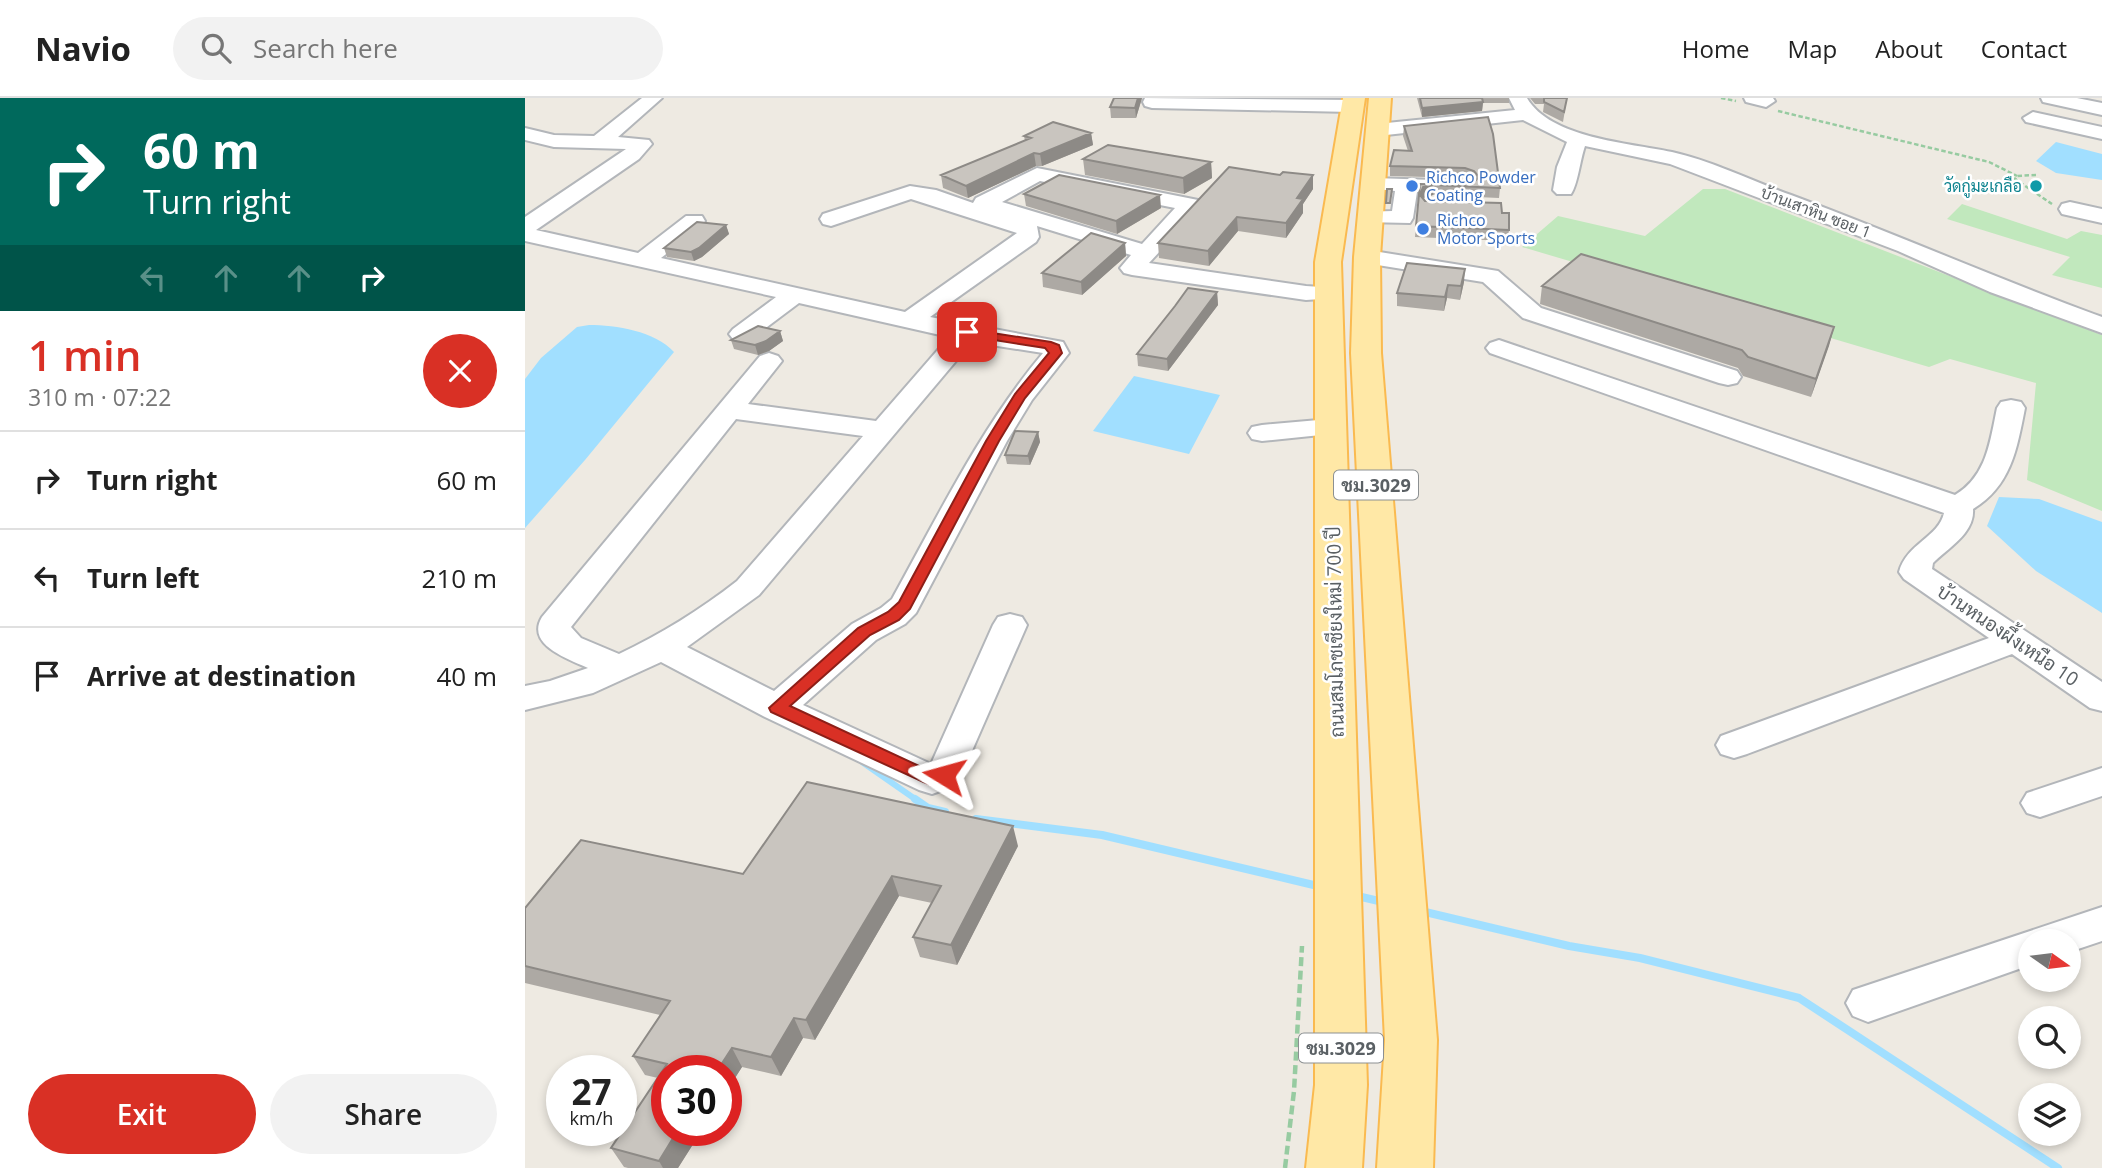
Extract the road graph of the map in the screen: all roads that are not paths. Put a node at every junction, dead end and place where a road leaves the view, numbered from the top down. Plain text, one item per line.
1 (653, 98) edge
2 (2050, 98) edge
3 (1152, 102) dead end
4 (2097, 104) edge
5 (1522, 106) edge
6 (1366, 108) edge
7 (2033, 118) dead end
8 (2073, 127) junction
9 (2102, 133) edge
10 (525, 134) edge
11 (1578, 139) junction
12 (601, 141) junction
13 (1374, 184) junction
14 (1564, 190) dead end
15 (1406, 194) junction
16 (1466, 194) edge
17 (2070, 209) road end
18 (2102, 216) edge
19 (1371, 217) junction
20 (530, 219) edge
21 (831, 219) dead end
22 (694, 221) edge
23 (525, 234) edge
24 (1147, 253) junction
25 (1367, 257) junction
26 (642, 261) junction
27 (797, 293) junction
28 (1328, 293) junction
29 (910, 320) junction
30 (2102, 326) edge
31 (967, 332) junction
32 (742, 334) edge
33 (1499, 348) dead end
34 (769, 361) dead end
35 (1728, 377) dead end
36 (2011, 408) dead end
37 (730, 410) junction
38 (1330, 427) junction
39 (883, 430) junction
40 (1262, 433) dead end
41 (1956, 507) junction
42 (1010, 625) dead end
43 (2016, 640) junction
44 (660, 647) junction
45 (617, 667) junction
46 (525, 698) edge
47 (2102, 699) edge
48 (777, 708) junction
49 (1734, 745) dead end
50 (2102, 782) edge
51 (2041, 803) dead end
52 (2102, 924) edge
53 (2081, 931) edge
54 (2018, 951) edge
55 (1868, 1003) dead end
56 (1334, 1168) edge
57 (1405, 1168) edge

1 - 12 street
2 - 4 street
3 - 6 street
4 - 8 street
5 - 6 street
5 - 11 street, บ้านเสาหิน ซอย 1
6 - 13 main road, ชม.3029
6 - 28 main road, ถนนสมโภชเชียงใหม่ 700 ปี / ชม.3029
7 - 8 street
8 - 9 street
10 - 12 street
11 - 14 street
11 - 30 street, บ้านเสาหิน ซอย 1
12 - 20 street
13 - 15 street
13 - 19 main road, ชม.3029
15 - 16 street
15 - 19 street
17 - 18 street
19 - 25 main road, ชม.3029
21 - 29 street
22 - 26 street
23 - 26 street
24 - 24 street
24 - 28 street
25 - 35 street
25 - 57 main road, ชม.3029
26 - 27 street
27 - 29 street
27 - 32 street
28 - 38 main road, ถนนสมโภชเชียงใหม่ 700 ปี / ชม.3029
29 - 31 street
31 - 39 street
31 - 48 street
33 - 41 street
34 - 37 street
36 - 41 street
37 - 39 street
37 - 45 street
38 - 40 street
38 - 56 main road, ถนนสมโภชเชียงใหม่ 700 ปี / ชม.3029
39 - 44 street
41 - 43 street, บ้านหนองผึ้งเหนือ 10
42 - 48 street
43 - 47 street, บ้านหนองผึ้งเหนือ 10
43 - 49 street
44 - 45 street
44 - 48 street
45 - 46 street
50 - 51 street
52 - 53 street
54 - 55 street

